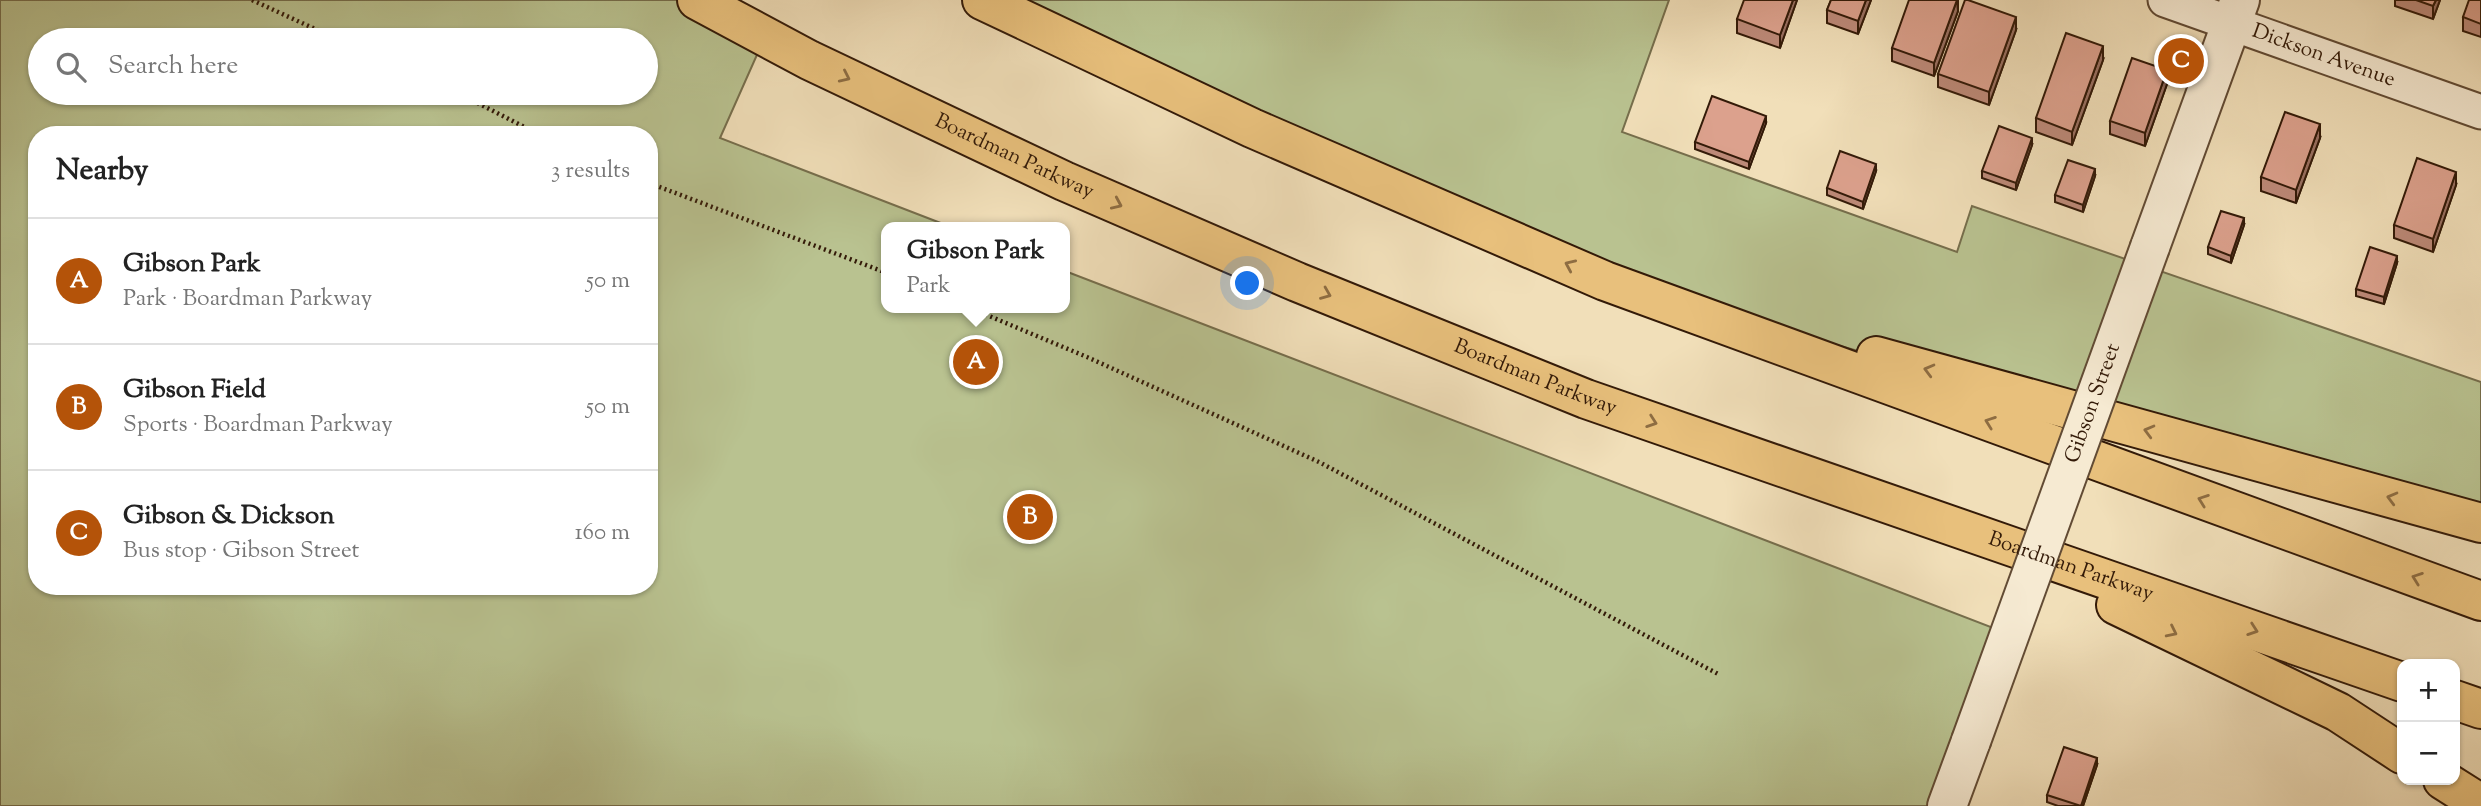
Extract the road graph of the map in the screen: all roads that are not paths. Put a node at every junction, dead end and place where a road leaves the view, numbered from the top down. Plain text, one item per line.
1 (678, 0) edge
2 (697, 0) edge
3 (982, 0) edge
4 (2165, 0) edge
5 (2236, 12) edge
6 (809, 60) junction
7 (2481, 112) edge
8 (1605, 281) junction
9 (2481, 523) edge
10 (1957, 528) junction
11 (2481, 601) edge
12 (2397, 680) edge
13 (2460, 702) edge
14 (2481, 709) edge
15 (2397, 751) edge
16 (2450, 785) edge
17 (2481, 804) edge
18 (1947, 806) edge

1 - 6 highway
2 - 6 highway, Boardman Parkway
8 -> 3 highway
4 - 5 street, Dickson Avenue
5 - 7 street, Dickson Avenue
5 - 18 street, Gibson Street, bridge
6 -> 10 highway, Boardman Parkway
9 -> 8 highway
11 -> 8 highway
10 -> 12 highway, Boardman Parkway
10 -> 15 highway
13 - 14 highway
16 - 17 highway

